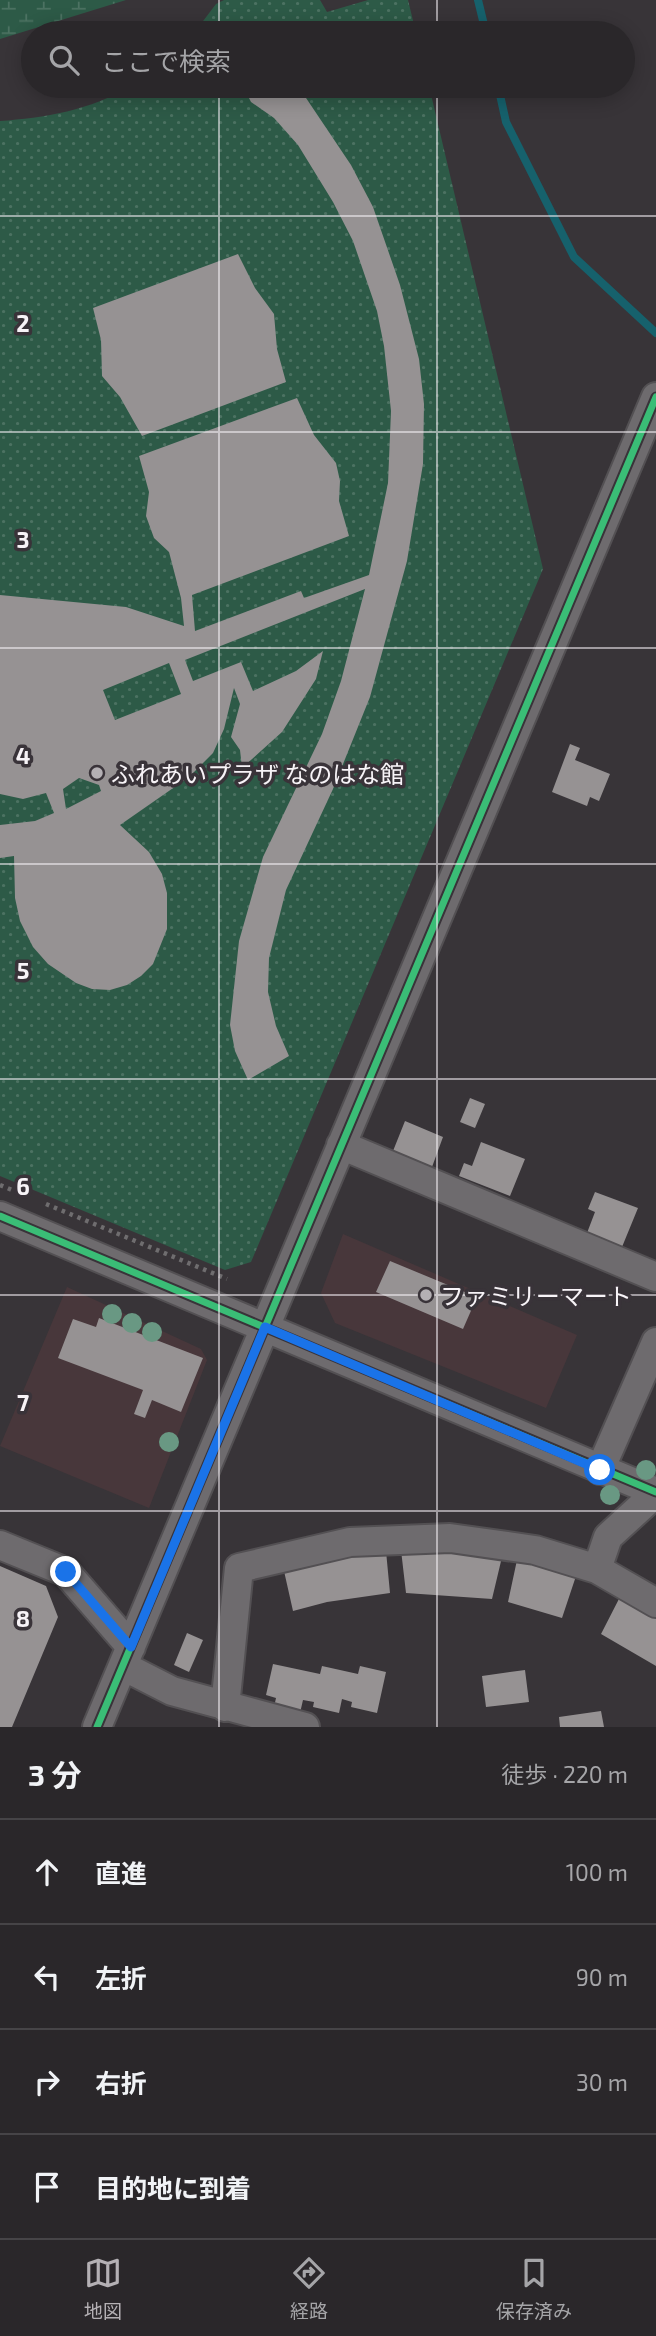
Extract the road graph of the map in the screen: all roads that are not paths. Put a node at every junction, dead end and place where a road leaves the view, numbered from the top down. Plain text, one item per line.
1 (653, 404) edge
2 (341, 1145) junction
3 (0, 1216) edge
4 (656, 1277) edge
5 (265, 1327) junction
6 (656, 1342) edge
7 (600, 1470) junction
8 (656, 1493) edge
9 (0, 1545) edge
10 (597, 1569) junction
11 (656, 1602) edge
12 (127, 1657) junction
13 (225, 1707) junction
14 (97, 1727) edge
15 (305, 1727) edge

1 - 2 street
2 - 4 street
2 - 5 street
3 - 5 street
5 - 7 street
5 - 12 street
6 - 7 street
7 - 8 street
8 - 10 street
9 - 12 street
10 - 11 street
10 - 13 street
12 - 13 street
12 - 14 street
13 - 15 street

